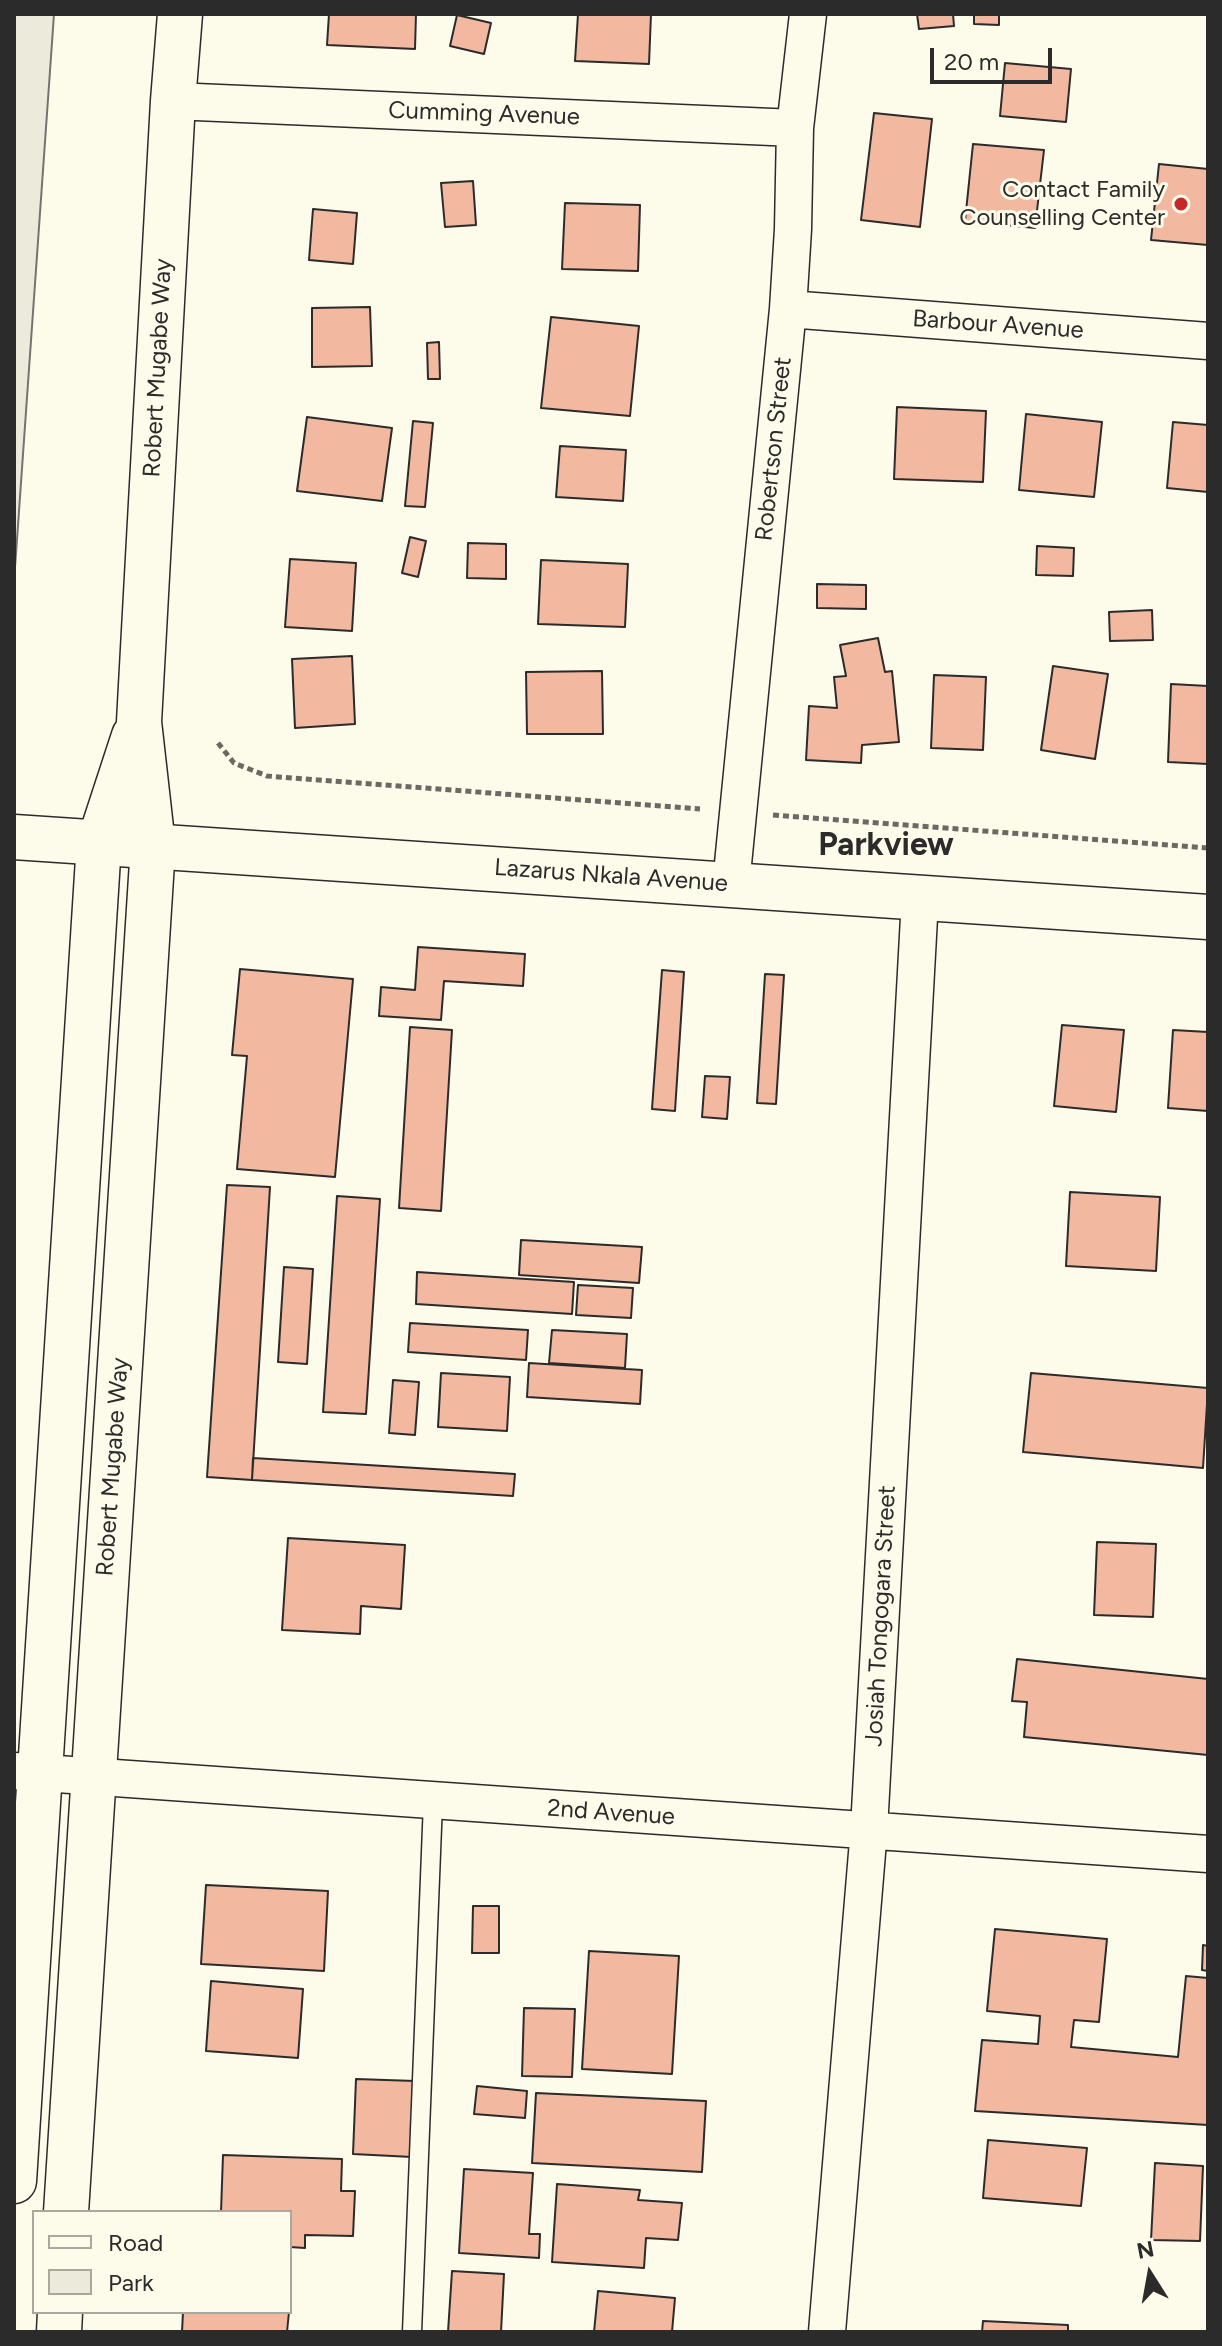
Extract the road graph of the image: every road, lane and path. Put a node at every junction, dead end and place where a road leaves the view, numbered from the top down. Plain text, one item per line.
1 (180, 14) edge
2 (808, 14) edge
3 (173, 101) junction
4 (795, 128) junction
5 (788, 309) junction
6 (1208, 341) edge
7 (139, 722) junction
8 (14, 837) edge
9 (99, 843) junction
10 (153, 846) junction
11 (731, 884) junction
12 (920, 899) junction
13 (1208, 917) edge
14 (27, 1772) edge
15 (94, 1778) junction
16 (433, 1802) junction
17 (869, 1829) junction
18 (1208, 1854) edge
19 (14, 2181) edge
20 (66, 2210) edge
21 (412, 2332) edge
22 (827, 2332) edge

1 - 3 main road, Robert Mugabe Way
2 - 4 street, Robertson Street
3 - 4 street, Cumming Avenue
3 - 7 main road, Robert Mugabe Way
4 - 5 street, Robertson Street
5 - 6 street, Barbour Avenue
5 - 11 street, Robertson Street
7 - 9 main road, Robert Mugabe Way
7 - 10 main road, Robert Mugabe Way
8 - 9 main road, Lazarus Nkala Avenue
9 - 10 main road, Lazarus Nkala Avenue
9 - 14 main road, Robert Mugabe Way
10 - 11 main road, Lazarus Nkala Avenue
10 - 15 main road, Robert Mugabe Way
11 - 12 main road, Lazarus Nkala Avenue
12 - 13 main road, Lazarus Nkala Avenue
12 - 17 street, Josiah Tongogara Street
14 - 15 street, 2nd Avenue
14 - 19 main road, Robert Mugabe Way
15 - 16 street, 2nd Avenue
15 - 20 main road, Robert Mugabe Way
16 - 17 street, 2nd Avenue
16 - 21 lane
17 - 18 street, 2nd Avenue
17 - 22 street, Josiah Tongogara Street

